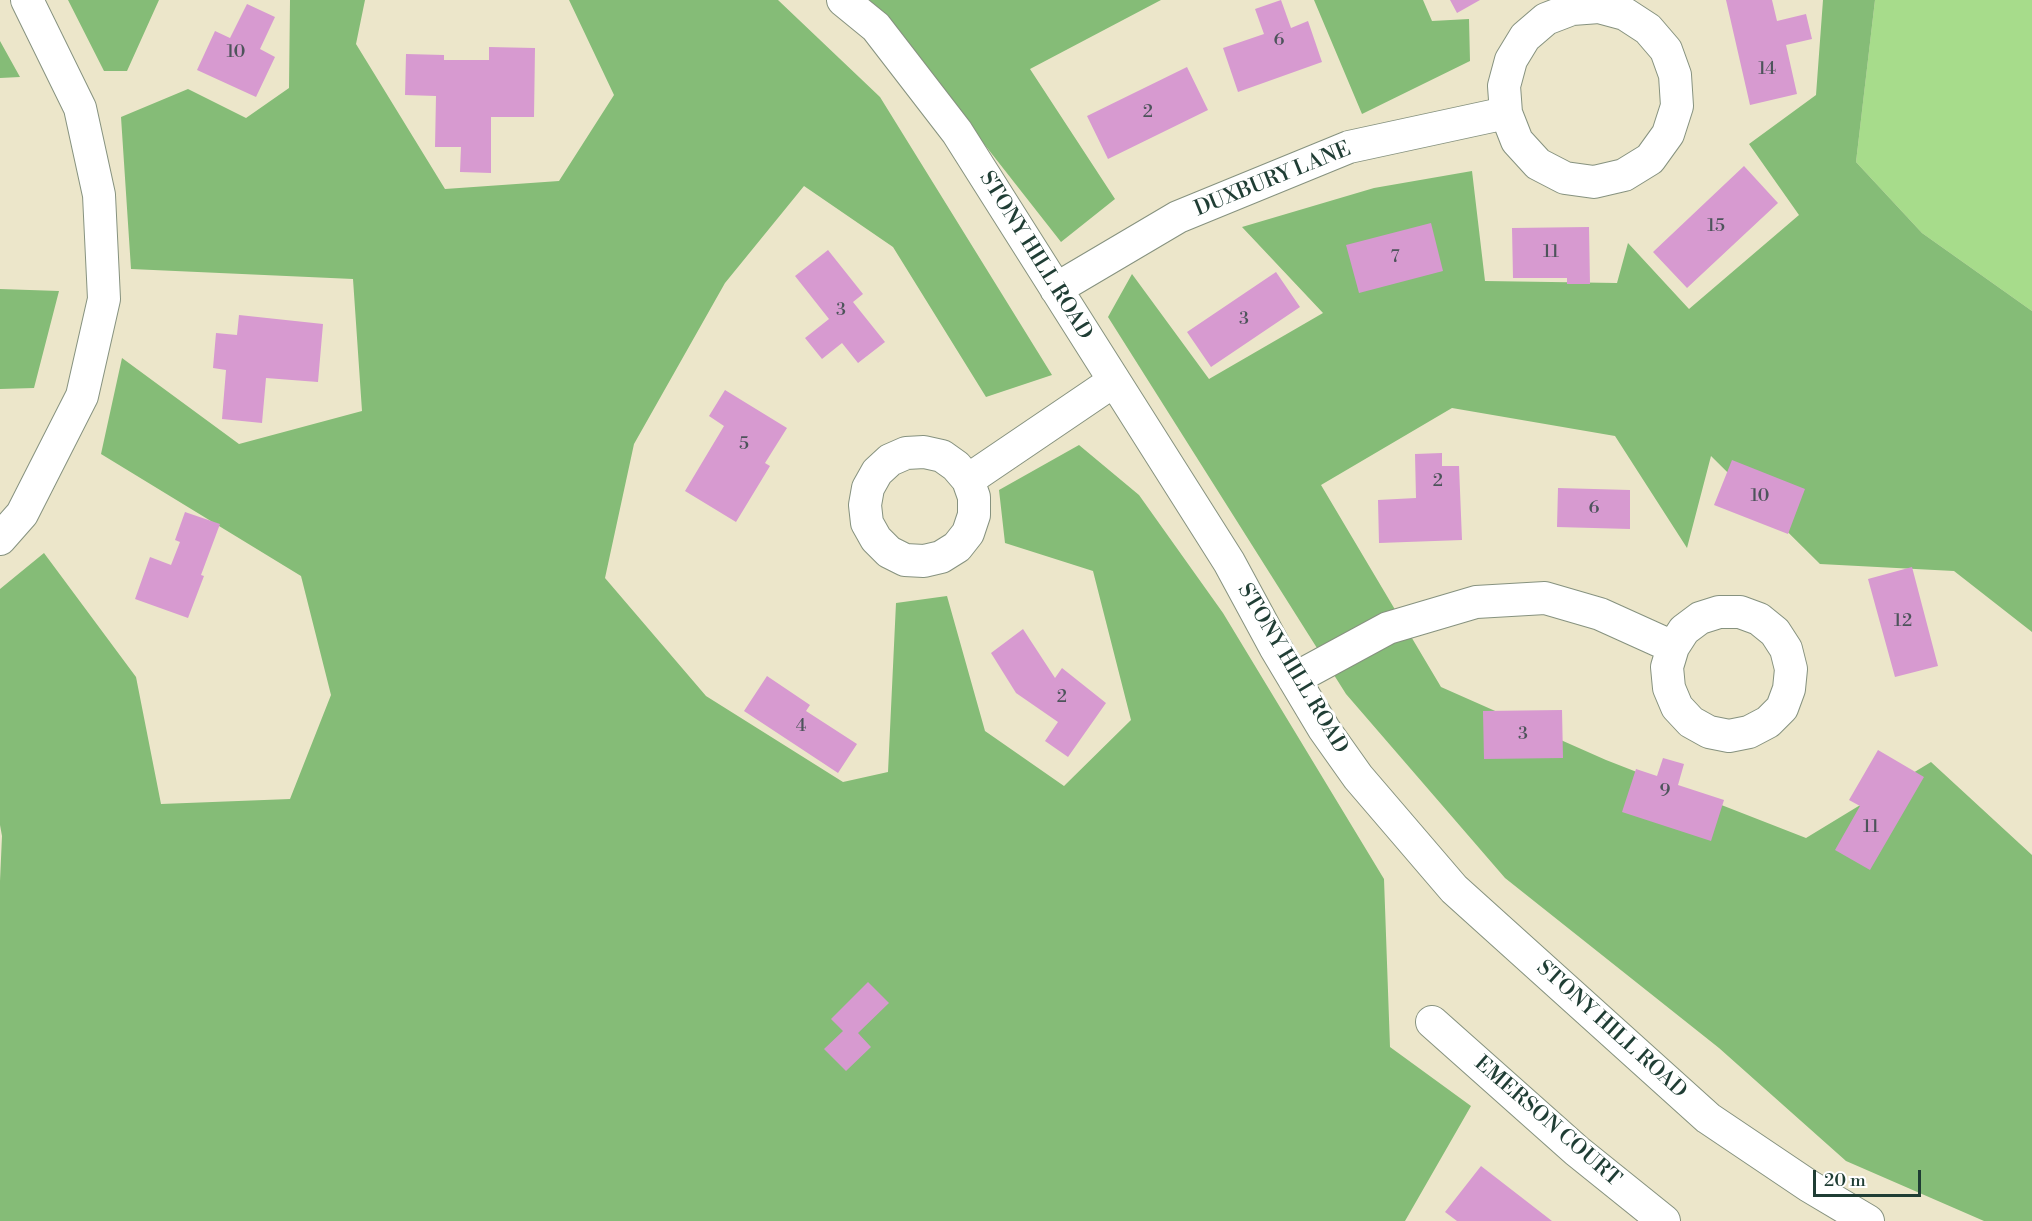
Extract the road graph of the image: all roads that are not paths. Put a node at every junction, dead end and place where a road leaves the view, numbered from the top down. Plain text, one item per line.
1 (27, 0) edge
2 (843, 0) edge
3 (1506, 113) junction
4 (1056, 289) junction
5 (1114, 381) junction
6 (968, 480) dead end
7 (0, 539) edge
8 (1673, 647) dead end
9 (1294, 679) junction
10 (1432, 1022) dead end
11 (1664, 1221) edge
12 (1868, 1221) edge

1 - 7 street
2 - 4 street, STONY HILL ROAD
3 - 3 street
3 - 4 street, DUXBURY LANE
4 - 5 street, STONY HILL ROAD
5 - 6 street
5 - 9 street, STONY HILL ROAD
8 - 9 street
9 - 12 street, STONY HILL ROAD
10 - 11 street, EMERSON COURT

